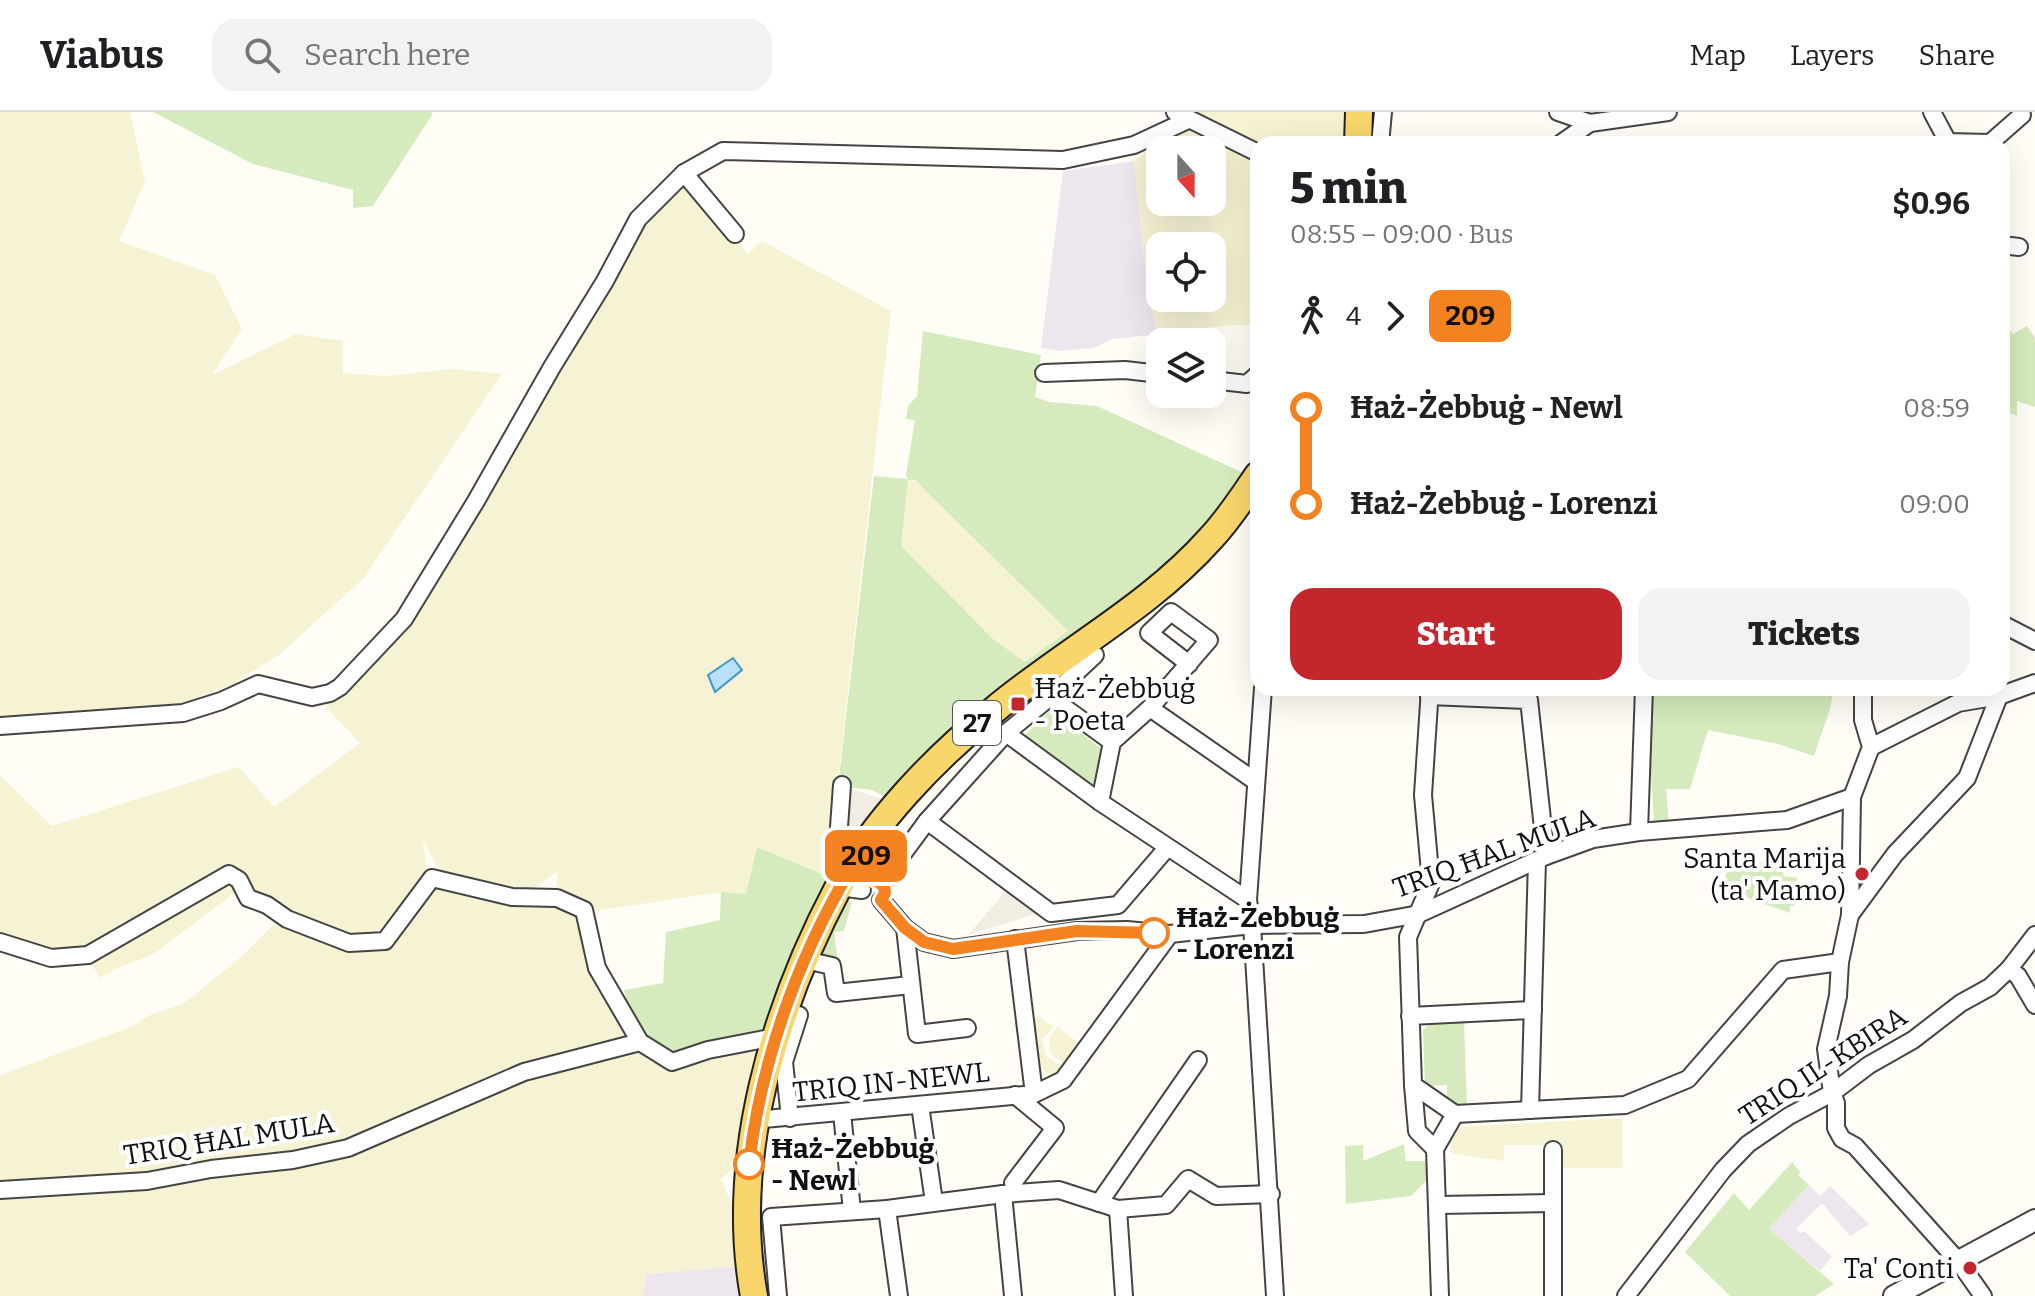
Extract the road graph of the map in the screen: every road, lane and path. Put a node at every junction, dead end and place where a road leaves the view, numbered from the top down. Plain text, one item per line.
1 (1359, 112) edge
2 (1383, 112) edge
3 (1558, 112) edge
4 (1668, 112) edge
5 (1932, 112) edge
6 (1182, 116) edge
7 (2023, 116) edge
8 (1590, 123) junction
9 (1358, 136) edge
10 (1381, 136) edge
11 (1571, 136) edge
12 (1945, 136) edge
13 (1999, 136) edge
14 (1250, 149) edge
15 (684, 173) junction
16 (735, 234) dead end
17 (2010, 246) edge
18 (2019, 247) dead end
19 (1146, 372) edge
20 (1044, 373) dead end
21 (1250, 381) edge
22 (1226, 382) edge
23 (1250, 486) edge
24 (2010, 628) edge
25 (2035, 641) edge
26 (1095, 655) dead end
27 (1184, 669) dead end
28 (2035, 683) edge
29 (2010, 692) edge
30 (1262, 696) edge
31 (1430, 696) edge
32 (1480, 696) edge
33 (1644, 696) edge
34 (1863, 696) edge
35 (1999, 696) joint
36 (1050, 697) junction
37 (1150, 708) junction
38 (0, 726) edge
39 (1006, 733) junction
40 (1112, 742) junction
41 (1871, 747) junction
42 (1255, 781) junction
43 (842, 785) dead end
44 (1852, 797) junction
45 (1100, 802) junction
46 (927, 821) junction
47 (1639, 832) junction
48 (1167, 848) junction
49 (863, 849) junction
50 (1542, 858) junction
51 (864, 885) junction
52 (1248, 900) junction
53 (1419, 914) junction
54 (1850, 915) junction
55 (1252, 925) junction
56 (905, 928) junction
57 (1170, 934) junction
58 (2035, 935) edge
59 (1015, 939) junction
60 (0, 942) edge
61 (805, 960) junction
62 (1840, 962) junction
63 (2021, 974) edge
64 (911, 985) junction
65 (2035, 1005) edge
66 (1533, 1010) junction
67 (799, 1015) dead end
68 (1410, 1016) junction
69 (967, 1028) dead end
70 (775, 1037) junction
71 (640, 1042) junction
72 (1198, 1060) dead end
73 (1413, 1085) junction
74 (1832, 1093) junction
75 (1034, 1094) junction
76 (1015, 1095) junction
77 (920, 1105) junction
78 (1530, 1110) junction
79 (842, 1113) junction
80 (1455, 1114) junction
81 (790, 1118) junction
82 (754, 1120) junction
83 (1435, 1149) junction
84 (1553, 1150) dead end
85 (1008, 1188) junction
86 (0, 1190) edge
87 (1271, 1194) junction
88 (934, 1202) junction
89 (1099, 1203) junction
90 (1553, 1203) junction
91 (1439, 1205) junction
92 (887, 1209) junction
93 (1118, 1209) junction
94 (852, 1211) junction
95 (2035, 1220) edge
96 (1959, 1262) junction
97 (754, 1296) edge
98 (778, 1296) edge
99 (899, 1296) edge
100 (1013, 1296) edge
101 (1124, 1296) edge
102 (1275, 1296) edge
103 (1440, 1296) edge
104 (1553, 1296) edge
105 (1626, 1296) edge
106 (1894, 1296) edge
107 (1983, 1296) edge

1 - 9 main road
2 - 10 street
3 - 8 street
4 - 8 street
5 - 12 street
6 - 14 street
6 - 15 street
7 - 13 street
8 - 11 street
15 - 16 street
15 - 38 street
17 - 18 street
19 - 20 street
21 - 22 street
23 - 49 main road, 27
24 - 25 street
26 - 36 street
27 - 37 street
28 - 29 street
30 - 42 street
31 - 53 street
32 - 50 street
33 - 47 street
34 - 41 street
35 - 41 street
35 - 54 street
36 - 39 street
36 - 40 street
37 - 40 street
37 - 42 street
39 - 45 street
39 - 46 street
40 - 45 street
41 - 44 street
42 - 52 street
43 - 51 street
44 - 47 street, TRIQ ĦAL MULA
44 - 54 street
45 - 48 street
46 - 48 street
46 - 51 street
47 - 50 street, TRIQ ĦAL MULA
48 - 52 street
49 - 51 main road, 27
49 - 51 street
50 - 53 street, TRIQ ĦAL MULA
50 - 66 street
51 - 56 street, TRIQ ĦAL MULA
51 - 61 main road, 27
52 - 55 street
53 - 55 street, TRIQ ĦAL MULA
53 - 68 street
54 - 62 street
55 - 57 street, TRIQ ĦAL MULA
55 - 87 street
56 - 59 street, TRIQ ĦAL MULA
56 - 64 street
57 - 59 street, TRIQ ĦAL MULA
57 - 75 street
58 - 63 street, TRIQ IL-KBIRA
59 - 75 street
60 - 71 street
61 - 64 street
61 - 70 main road, 27
62 - 74 street
62 - 78 street
63 - 65 street
63 - 74 street, TRIQ IL-KBIRA
64 - 69 street
66 - 68 street
66 - 78 street
67 - 81 street
68 - 73 street
70 - 71 street
70 - 82 main road, 27
71 - 86 street, TRIQ ĦAL MULA
72 - 89 street
73 - 80 street
73 - 83 street
74 - 96 street
74 - 105 street, TRIQ IL-KBIRA
75 - 76 street, TRIQ IN-NEWL
76 - 77 street, TRIQ IN-NEWL
76 - 85 street
77 - 79 street, TRIQ IN-NEWL
77 - 88 street
78 - 80 street
79 - 81 street, TRIQ IN-NEWL
79 - 94 street
80 - 83 street
81 - 82 street, TRIQ IN-NEWL
82 - 97 main road, 27
83 - 91 street
84 - 90 street
85 - 88 street
85 - 89 street
85 - 100 street
87 - 93 street
87 - 102 street
88 - 92 street
89 - 93 street
90 - 91 street
90 - 104 street
91 - 103 street
92 - 94 street
92 - 99 street
93 - 101 street
94 - 98 street
95 - 96 street
96 - 106 street
96 - 107 street

